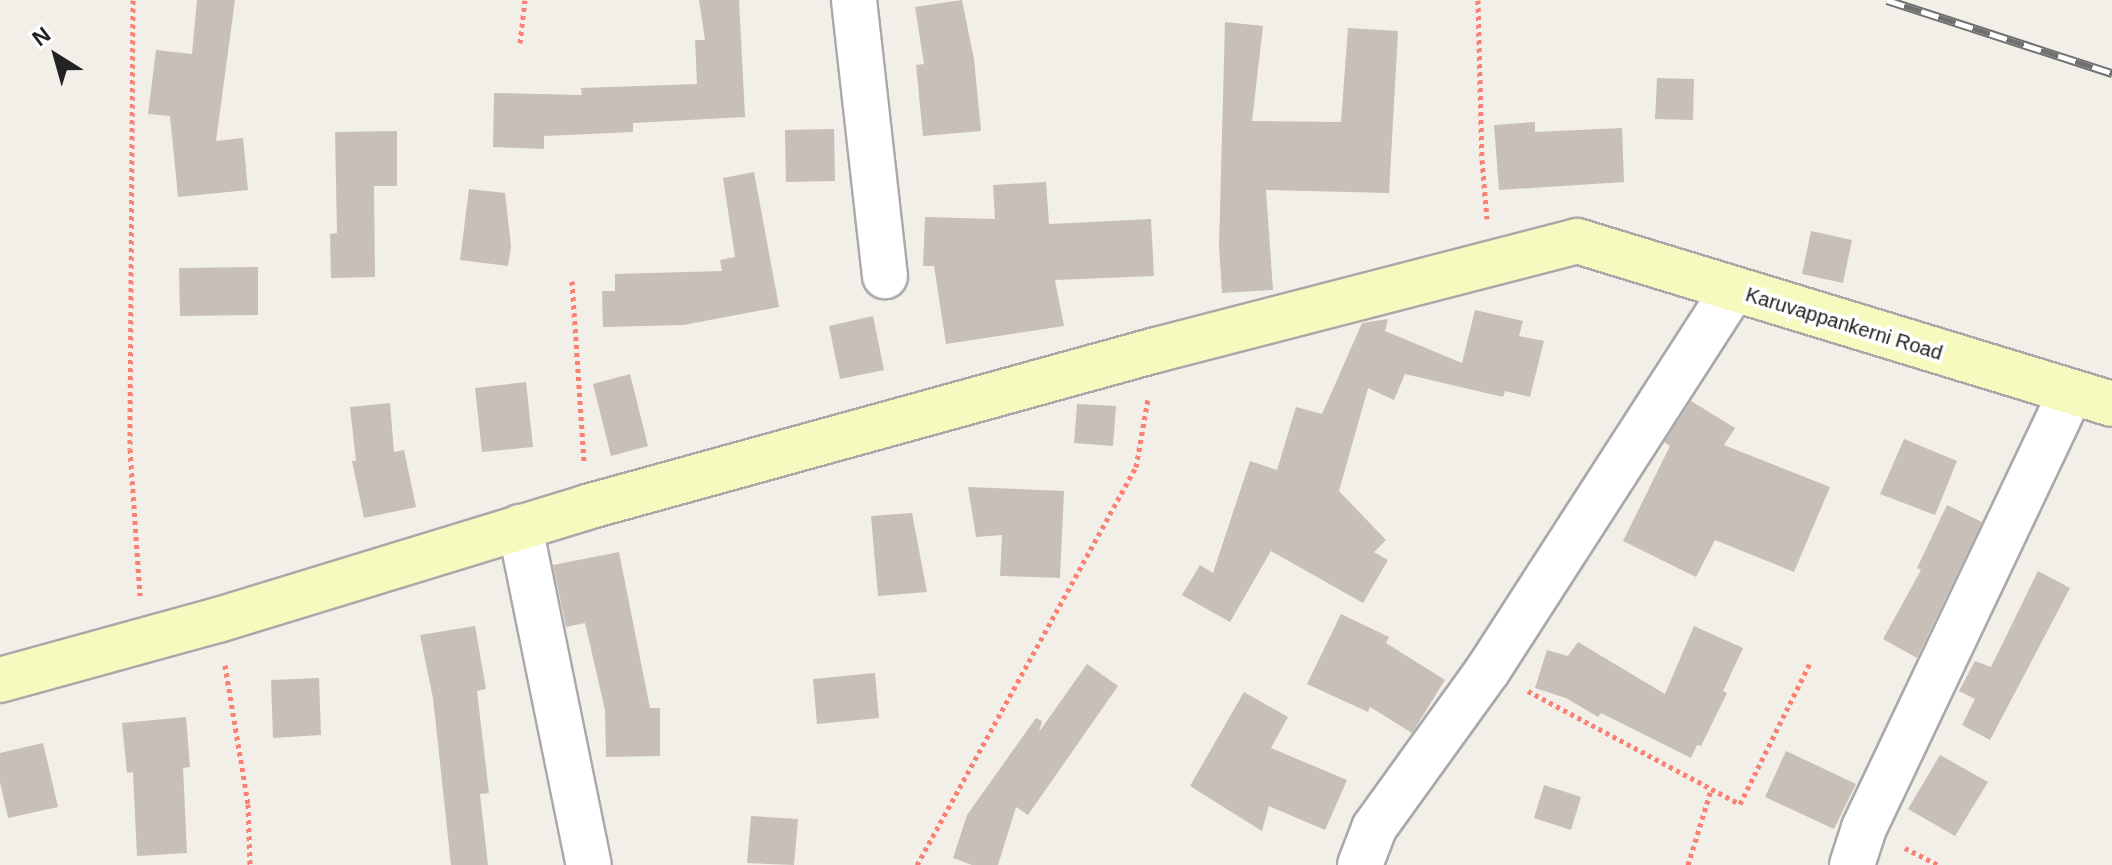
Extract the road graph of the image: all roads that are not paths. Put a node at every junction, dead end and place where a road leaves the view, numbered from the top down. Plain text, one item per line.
1 (854, 0) edge
2 (885, 276) dead end
3 (1732, 291) junction
4 (2092, 398) edge
5 (520, 527) junction
6 (0, 680) edge
7 (589, 865) edge
8 (1360, 865) edge
9 (1852, 865) edge

1 - 2 street
3 - 4 street, Karuvappankerni Road
3 - 5 street, Karuvappankerni Road
3 - 8 street
4 - 9 street
5 - 6 street
5 - 7 street

